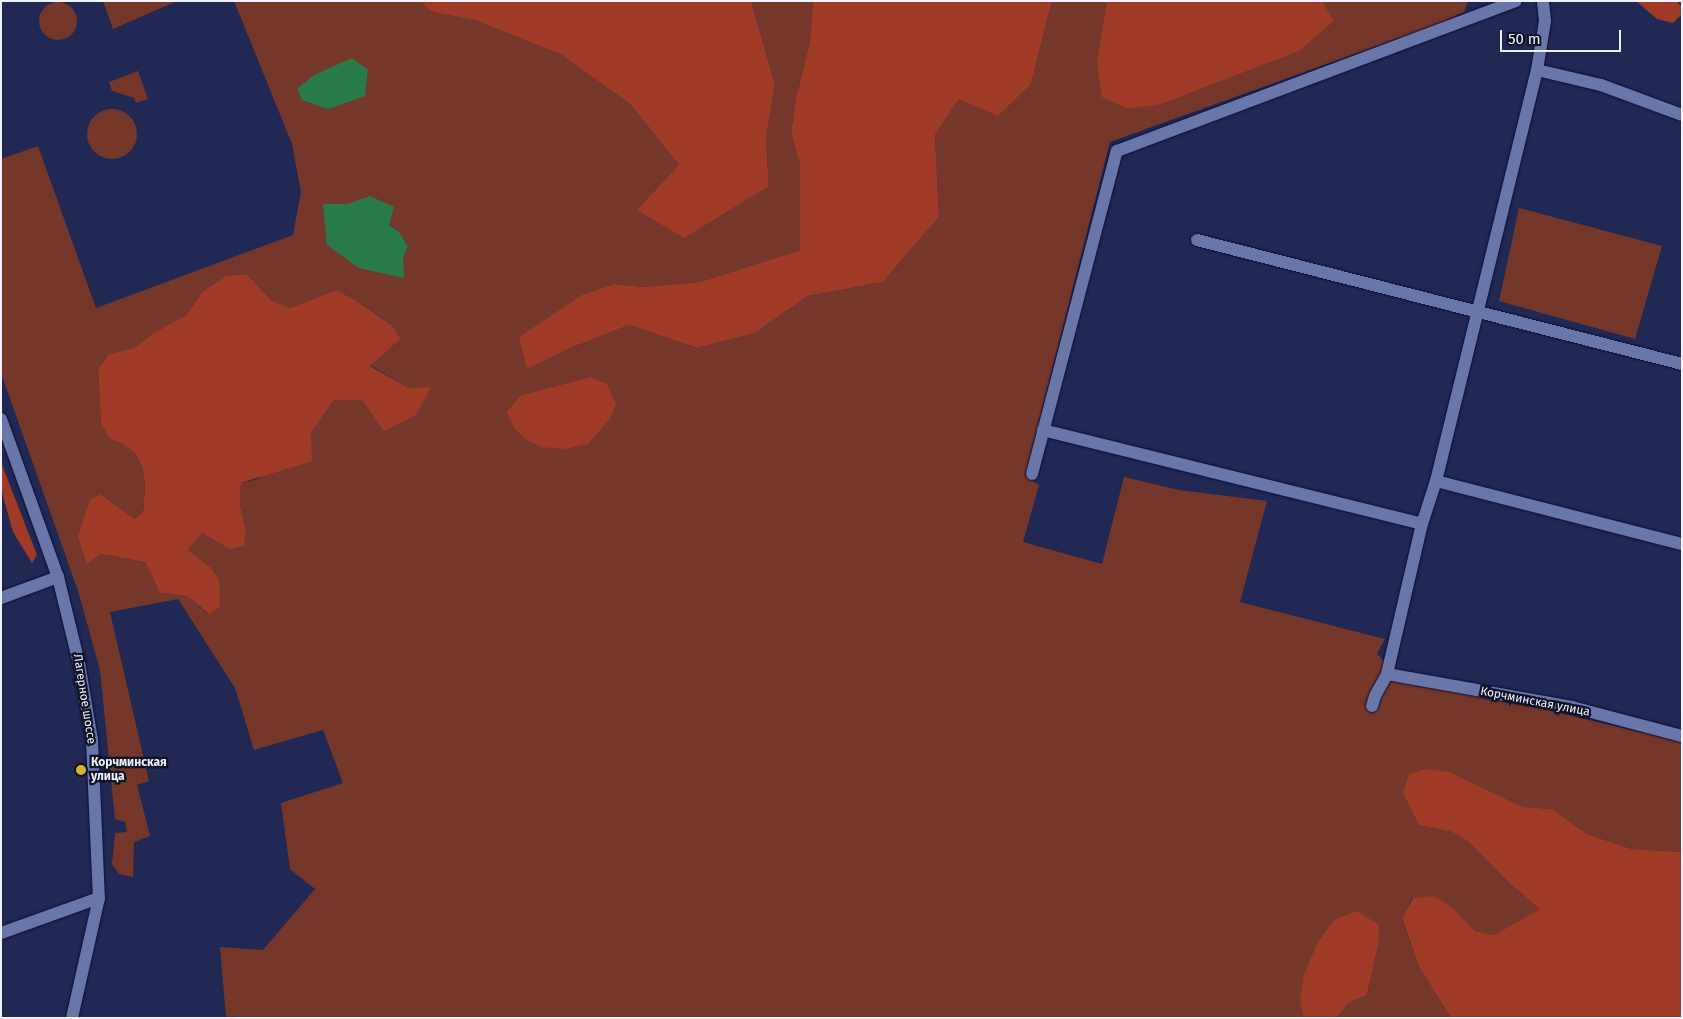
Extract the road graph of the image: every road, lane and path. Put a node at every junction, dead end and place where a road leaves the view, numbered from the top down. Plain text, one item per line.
1 (1516, 1) edge
2 (1543, 1) edge
3 (1536, 70) junction
4 (1682, 115) edge
5 (1197, 240) dead end
6 (1476, 310) junction
7 (1682, 364) edge
8 (1, 419) edge
9 (1043, 430) junction
10 (1032, 474) dead end
11 (1436, 481) junction
12 (1422, 524) junction
13 (1682, 544) edge
14 (58, 577) junction
15 (1, 598) edge
16 (1387, 674) junction
17 (1372, 706) dead end
18 (1682, 736) edge
19 (99, 898) junction
20 (1, 933) edge
21 (72, 1018) edge

1 - 9 street
2 - 3 street
3 - 4 street
3 - 6 street
5 - 6 street
6 - 7 street
6 - 11 street
8 - 14 street, Лагерное шоссе
9 - 10 street
9 - 12 street
11 - 12 street
11 - 13 street
12 - 16 street
14 - 15 street
14 - 19 street, Лагерное шоссе
16 - 17 street
16 - 18 street, Корчминская улица
19 - 20 street
19 - 21 street, Лагерное шоссе

